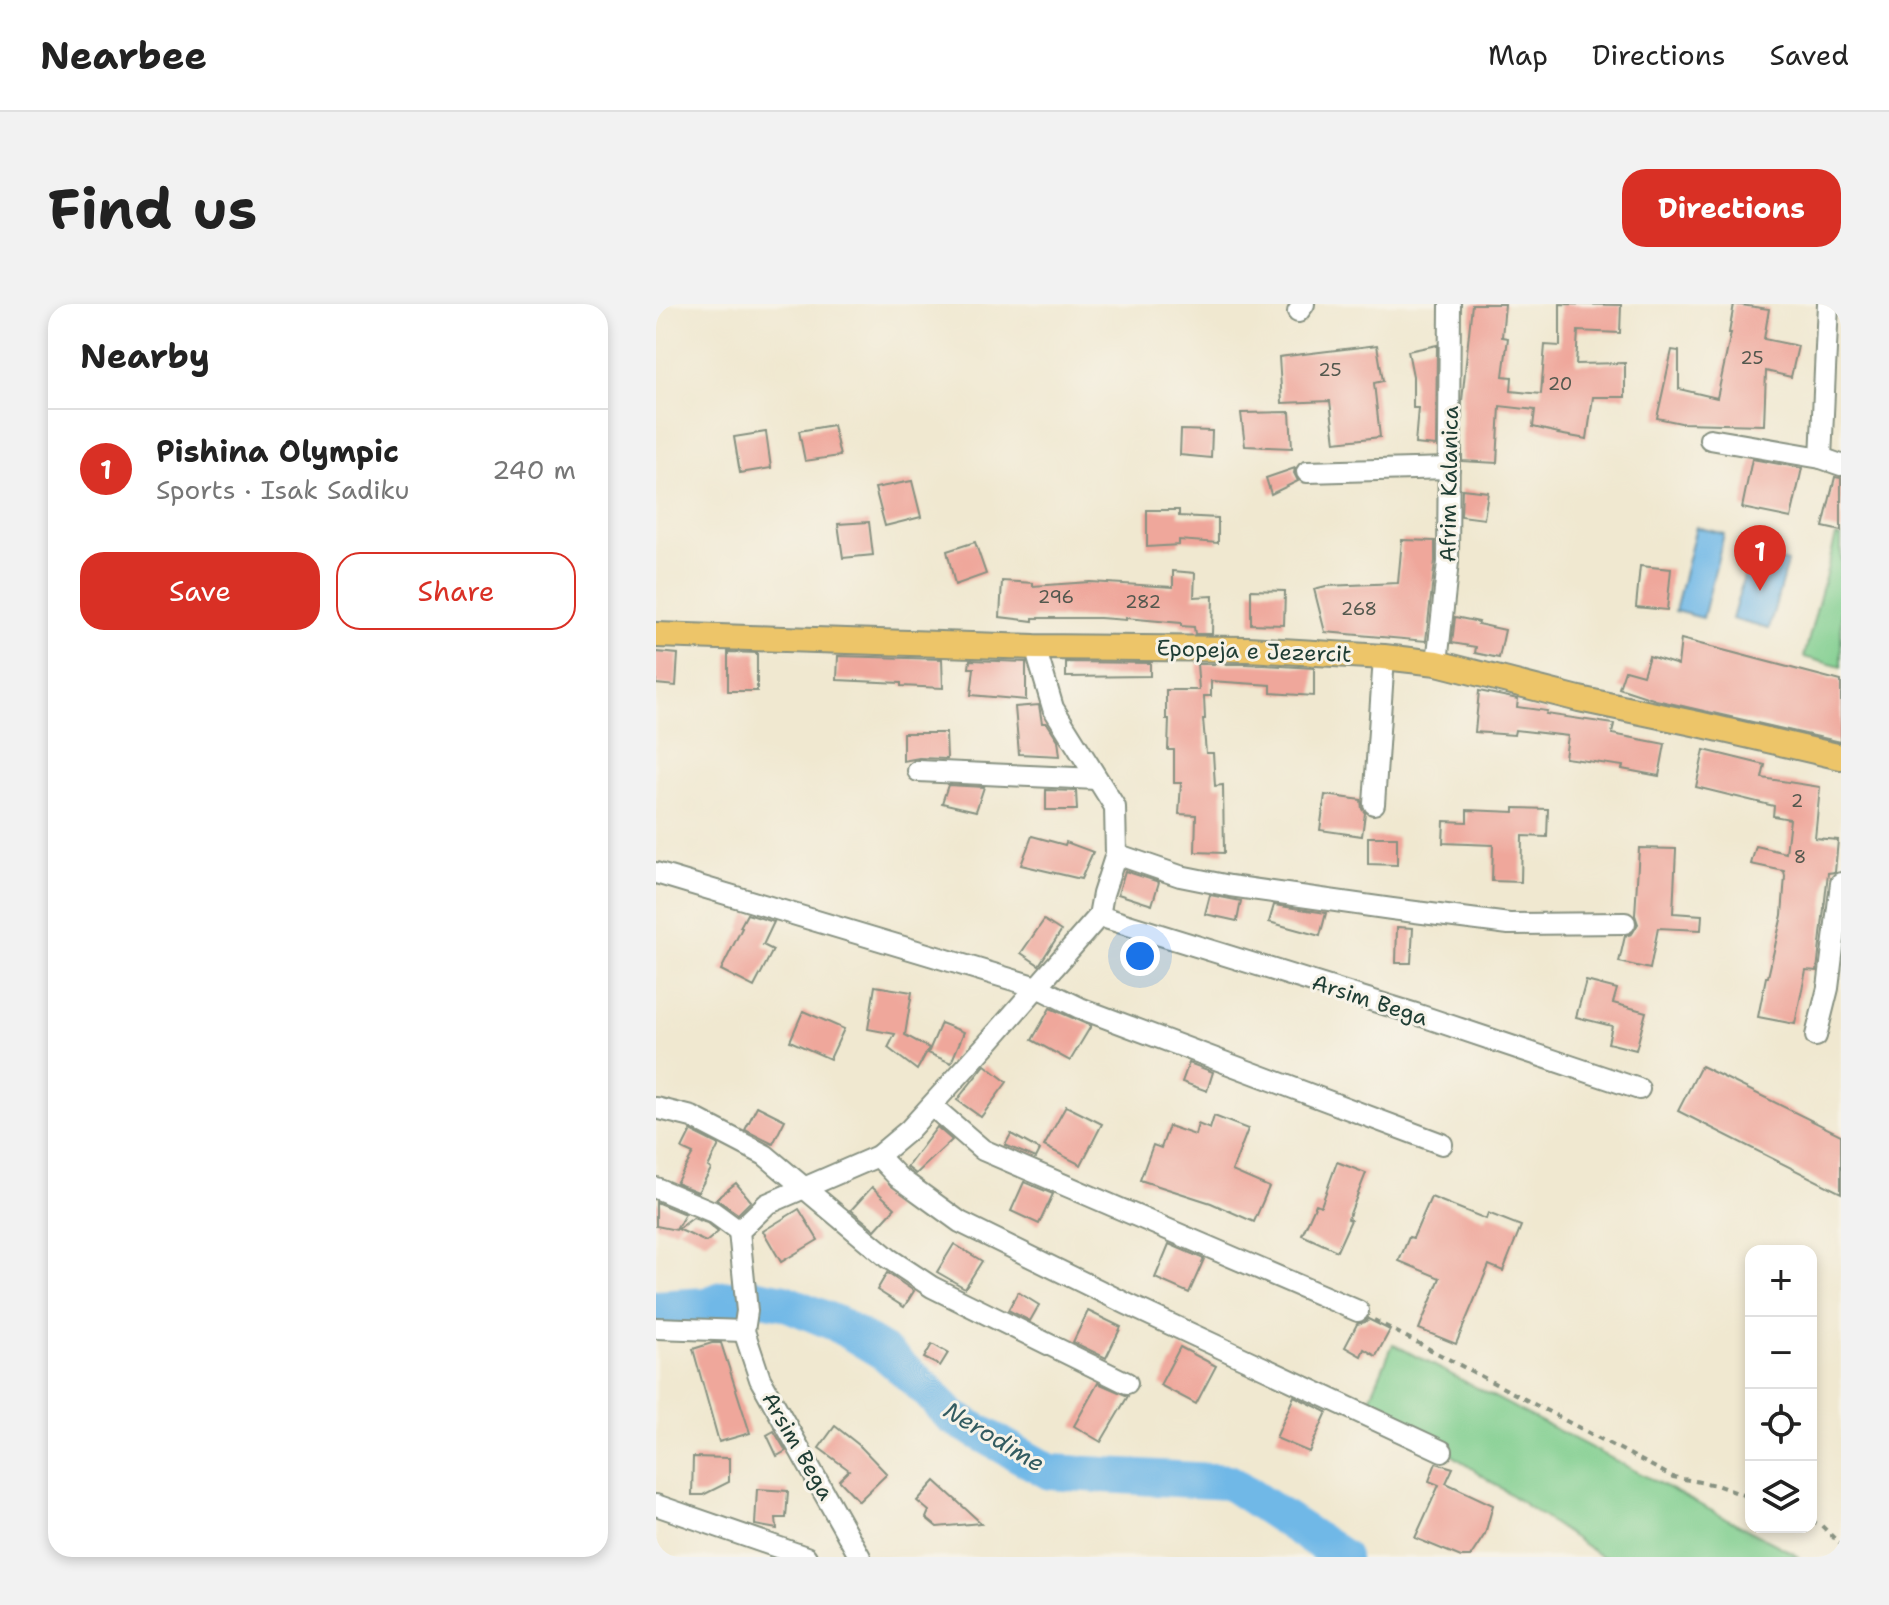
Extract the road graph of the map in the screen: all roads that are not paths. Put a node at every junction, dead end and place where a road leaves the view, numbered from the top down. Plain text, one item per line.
1 (1450, 304) edge
2 (1828, 304) edge
3 (1710, 439) dead end
4 (1831, 462) edge
5 (1449, 468) junction
6 (1307, 472) dead end
7 (656, 635) edge
8 (1035, 647) junction
9 (1384, 657) junction
10 (1437, 663) junction
11 (1841, 757) edge
12 (918, 771) dead end
13 (1097, 779) junction
14 (1374, 804) dead end
15 (1116, 854) junction
16 (656, 873) edge
17 (1841, 883) edge
18 (1099, 916) junction
19 (1625, 923) dead end
20 (1037, 987) junction
21 (1816, 1036) dead end
22 (1639, 1089) dead end
23 (932, 1106) junction
24 (656, 1108) edge
25 (1442, 1144) dead end
26 (878, 1156) junction
27 (656, 1188) edge
28 (802, 1188) junction
29 (739, 1231) junction
30 (1358, 1311) road end
31 (745, 1321) junction
32 (656, 1328) edge
33 (1127, 1383) dead end
34 (1442, 1451) dead end
35 (656, 1505) edge
36 (806, 1557) edge
37 (860, 1557) edge

1 - 5 street, Afrim Kalanica
2 - 4 street
3 - 4 street
5 - 6 street
5 - 10 street, Afrim Kalanica
7 - 8 main road, Epopeja e Jezercit
8 - 9 main road, Epopeja e Jezercit
8 - 13 street
9 - 10 main road, Epopeja e Jezercit
9 - 14 street
10 - 11 main road, Epopeja e Jezercit
12 - 13 street
13 - 15 street
15 - 18 street
15 - 19 street
16 - 20 street
17 - 21 street
18 - 20 street
18 - 22 street, Arsim Bega
20 - 23 street
20 - 25 street
23 - 26 street
23 - 30 street
24 - 28 street
26 - 28 street
26 - 34 street
27 - 29 street
28 - 29 street
28 - 33 street
29 - 31 street, Arsim Bega
31 - 32 street
31 - 37 street, Arsim Bega
35 - 36 street

